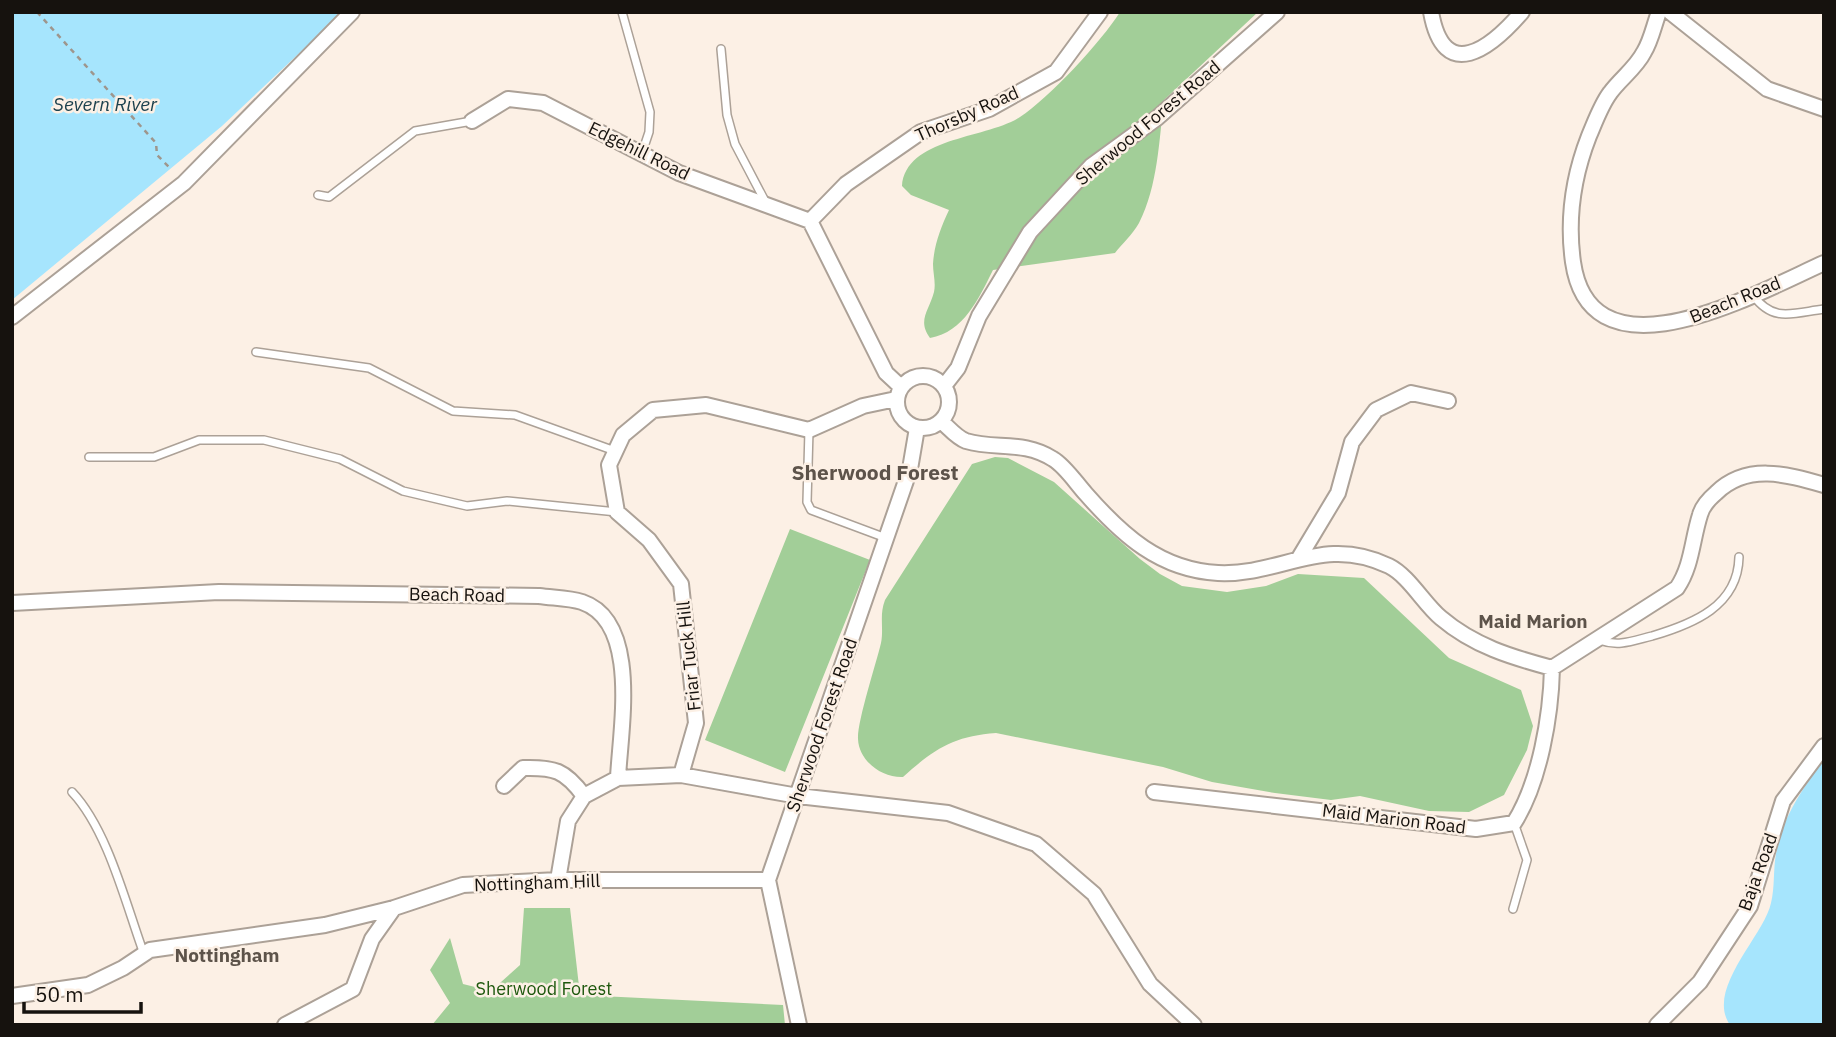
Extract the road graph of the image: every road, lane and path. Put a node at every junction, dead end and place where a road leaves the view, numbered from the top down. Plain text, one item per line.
1 (37, 12) edge
2 (352, 12) edge
3 (622, 12) edge
4 (1100, 12) edge
5 (1277, 12) edge
6 (1431, 12) edge
7 (1522, 12) edge
8 (1659, 12) edge
9 (1670, 12) edge
10 (722, 49) dead end
11 (1824, 109) edge
12 (472, 121) joint
13 (642, 153) junction
14 (171, 169) dead end
15 (318, 195) dead end
16 (769, 207) junction
17 (810, 221) junction
18 (1824, 262) edge
19 (1752, 294) junction
20 (1824, 309) edge
21 (12, 317) edge
22 (256, 352) dead end
23 (944, 386) junction
24 (898, 393) junction
25 (1448, 401) dead end
26 (941, 421) junction
27 (917, 428) junction
28 (809, 430) junction
29 (615, 451) junction
30 (89, 457) dead end
31 (1824, 485) edge
32 (617, 512) junction
33 (886, 538) junction
34 (1739, 557) dead end
35 (1299, 558) junction
36 (12, 603) edge
37 (1599, 640) junction
38 (1552, 667) junction
39 (1824, 746) edge
40 (681, 775) junction
41 (618, 778) junction
42 (504, 786) dead end
43 (72, 792) dead end
44 (1154, 792) dead end
45 (584, 796) junction
46 (798, 796) junction
47 (1514, 823) junction
48 (558, 880) junction
49 (768, 880) junction
50 (394, 908) junction
51 (1513, 909) dead end
52 (144, 954) junction
53 (12, 996) edge
54 (285, 1025) edge
55 (799, 1025) edge
56 (1194, 1025) edge
57 (1657, 1025) edge

1 - 14 path
2 - 21 street
3 - 13 lane
4 - 17 street, Thorsby Road
5 - 23 street, Sherwood Forest Road
6 - 7 street
8 - 19 street, Beach Road
9 - 11 street
10 - 16 lane
12 - 13 street, Edgehill Road
12 - 15 lane
13 - 16 street, Edgehill Road
16 - 17 street, Edgehill Road
17 - 24 street
18 - 19 street, Beach Road
19 - 20 lane
22 - 29 lane
23 - 24 street
23 - 26 street
24 - 27 street
24 - 28 street
25 - 35 street
26 - 27 street
26 - 35 street
27 - 33 street, Sherwood Forest Road
28 - 29 street
28 - 33 lane
29 - 32 street
30 - 32 lane
31 - 37 street
32 - 40 street, Friar Tuck Hill
33 - 46 street, Sherwood Forest Road
34 - 37 lane
35 - 38 street
36 - 41 street, Beach Road
37 - 38 street
38 - 47 street
39 - 57 street, Baja Road
40 - 41 street
40 - 46 street
41 - 45 street
42 - 45 street
43 - 52 lane
44 - 47 street, Maid Marion Road
45 - 48 street
46 - 49 street, Sherwood Forest Road
46 - 56 street
47 - 51 lane
48 - 49 street, Nottingham Hill
48 - 50 street, Nottingham Hill
49 - 55 street
50 - 52 street
50 - 54 street
52 - 53 street

